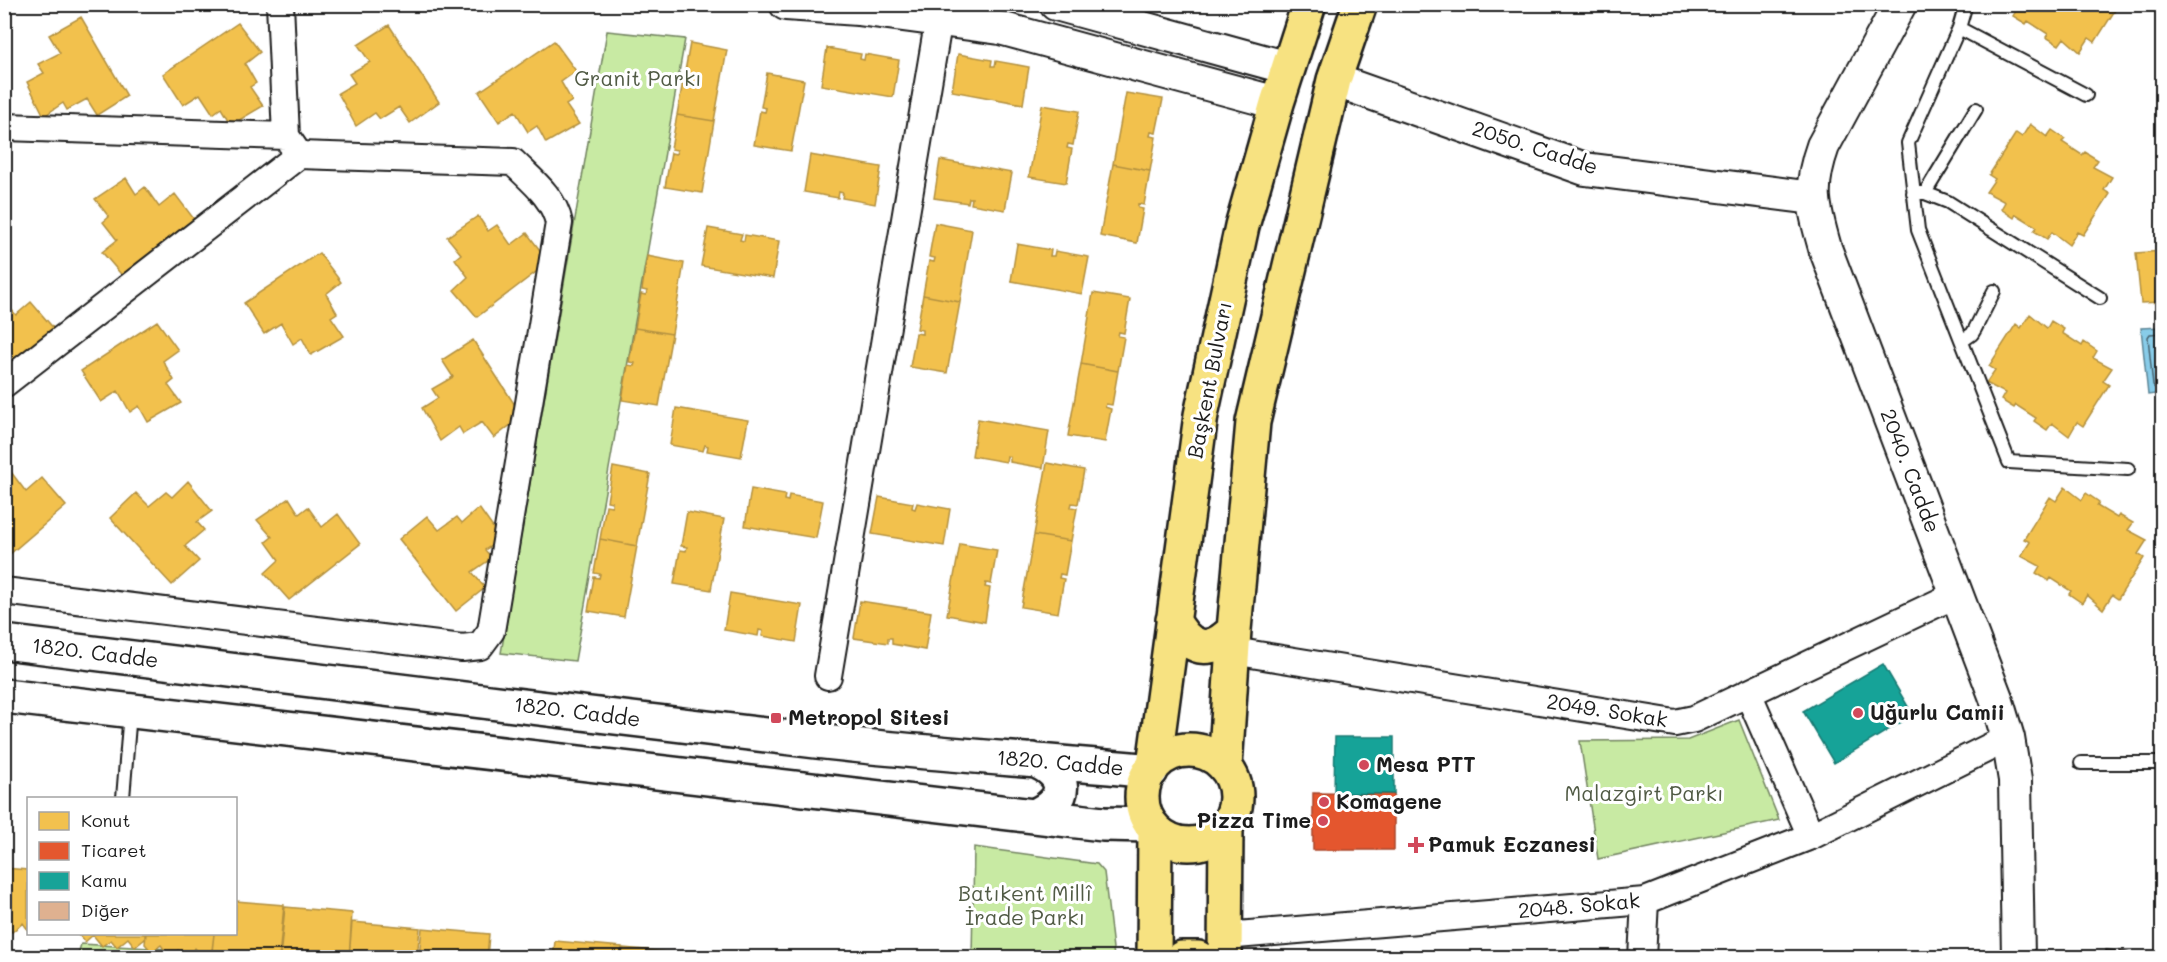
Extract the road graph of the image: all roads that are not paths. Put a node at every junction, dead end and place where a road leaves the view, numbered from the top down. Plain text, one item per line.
1 (280, 4) edge
2 (786, 4) edge
3 (1056, 4) edge
4 (1309, 4) edge
5 (1360, 4) edge
6 (1899, 4) edge
7 (1966, 4) edge
8 (939, 18) junction
9 (1959, 28) junction
10 (1288, 68) junction
11 (1334, 80) junction
12 (2086, 95) dead end
13 (1277, 104) junction
14 (1976, 109) dead end
15 (4, 127) edge
16 (292, 145) junction
17 (1919, 193) junction
18 (1813, 198) junction
19 (1994, 291) dead end
20 (2100, 298) dead end
21 (1962, 341) junction
22 (4, 384) edge
23 (2128, 469) dead end
24 (4, 591) edge
25 (1957, 594) junction
26 (1173, 620) junction
27 (1234, 641) junction
28 (4, 642) edge
29 (828, 676) dead end
30 (1748, 693) junction
31 (4, 696) edge
32 (130, 710) junction
33 (2007, 738) junction
34 (1032, 760) junction
35 (2081, 763) dead end
36 (2163, 763) edge
37 (1225, 767) junction
38 (1152, 768) junction
39 (123, 797) edge
40 (1034, 816) junction
41 (1226, 827) junction
42 (1153, 828) junction
43 (1811, 836) junction
44 (1645, 901) junction
45 (1225, 947) edge
46 (1154, 957) edge
47 (1182, 957) edge
48 (1198, 957) edge
49 (1642, 957) edge
50 (2018, 957) edge

1 - 16 street
2 - 8 street
3 - 10 street
4 - 10 main road, Başkent Bulvarı
5 - 11 main road
6 - 18 street, 2040. Cadde
7 - 9 lane
8 - 13 street
8 - 29 street
9 - 12 lane
9 - 17 lane
10 - 13 main road, Başkent Bulvarı
11 - 18 street, 2050. Cadde
11 - 27 main road
13 - 26 main road, Başkent Bulvarı
14 - 17 lane
15 - 16 street
16 - 22 street
16 - 24 street
17 - 20 lane
17 - 21 lane
18 - 25 street, 2040. Cadde
19 - 21 lane
21 - 23 lane
25 - 30 street, 2049. Sokak
25 - 33 street, 2040. Cadde
26 - 27 main road
26 - 38 main road, Başkent Bulvarı
27 - 30 street, 2049. Sokak
27 - 37 main road
28 - 34 main road, 1820. Cadde
30 - 43 street
31 - 32 main road
32 - 39 lane
32 - 40 main road
33 - 43 street, 2048. Sokak
33 - 50 street, 2040. Cadde
34 - 38 main road, 1820. Cadde
34 - 40 main road
35 - 36 lane
37 - 38 main road
37 - 41 main road
38 - 42 main road
40 - 42 main road
41 - 42 main road
41 - 45 main road
42 - 46 main road
43 - 44 street, 2048. Sokak
44 - 45 street, 2048. Sokak
44 - 49 street
47 - 48 main road

